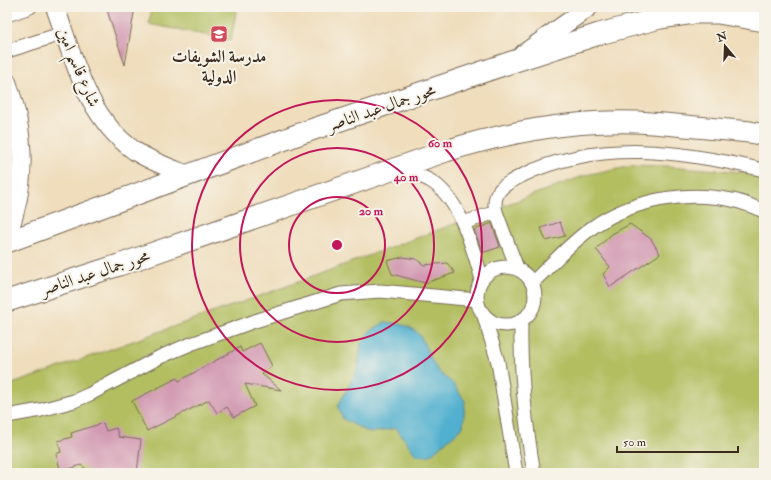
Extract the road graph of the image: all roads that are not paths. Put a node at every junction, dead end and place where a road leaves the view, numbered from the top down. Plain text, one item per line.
1 (30, 7) edge
2 (55, 7) edge
3 (589, 7) edge
4 (7, 15) edge
5 (764, 21) edge
6 (64, 33) junction
7 (7, 51) edge
8 (512, 62) junction
9 (7, 82) edge
10 (764, 135) edge
11 (397, 168) junction
12 (764, 170) edge
13 (188, 175) junction
14 (764, 211) edge
15 (496, 212) junction
16 (463, 223) junction
17 (7, 236) edge
18 (7, 242) edge
19 (517, 268) junction
20 (482, 279) junction
21 (532, 283) junction
22 (477, 300) junction
23 (7, 301) edge
24 (484, 316) junction
25 (522, 320) junction
26 (7, 416) edge
27 (516, 473) edge
28 (534, 473) edge

1 - 4 street
2 - 6 main road, شارع قاسم امين
3 - 8 main road
5 - 8 main road, محور جمال عبد الناصر
6 - 7 street
6 - 13 main road, شارع قاسم امين
8 - 13 main road, محور جمال عبد الناصر
9 - 17 main road
10 - 11 main road, محور جمال عبد الناصر
11 - 16 street
11 - 23 main road, محور جمال عبد الناصر
12 - 15 street
13 - 18 main road, محور جمال عبد الناصر
14 - 21 street
15 - 16 street
15 - 19 street
16 - 20 street
19 - 20 street
19 - 21 street
20 - 22 street
21 - 25 street
22 - 24 street
22 - 26 street
24 - 25 street
24 - 27 street
25 - 28 street

